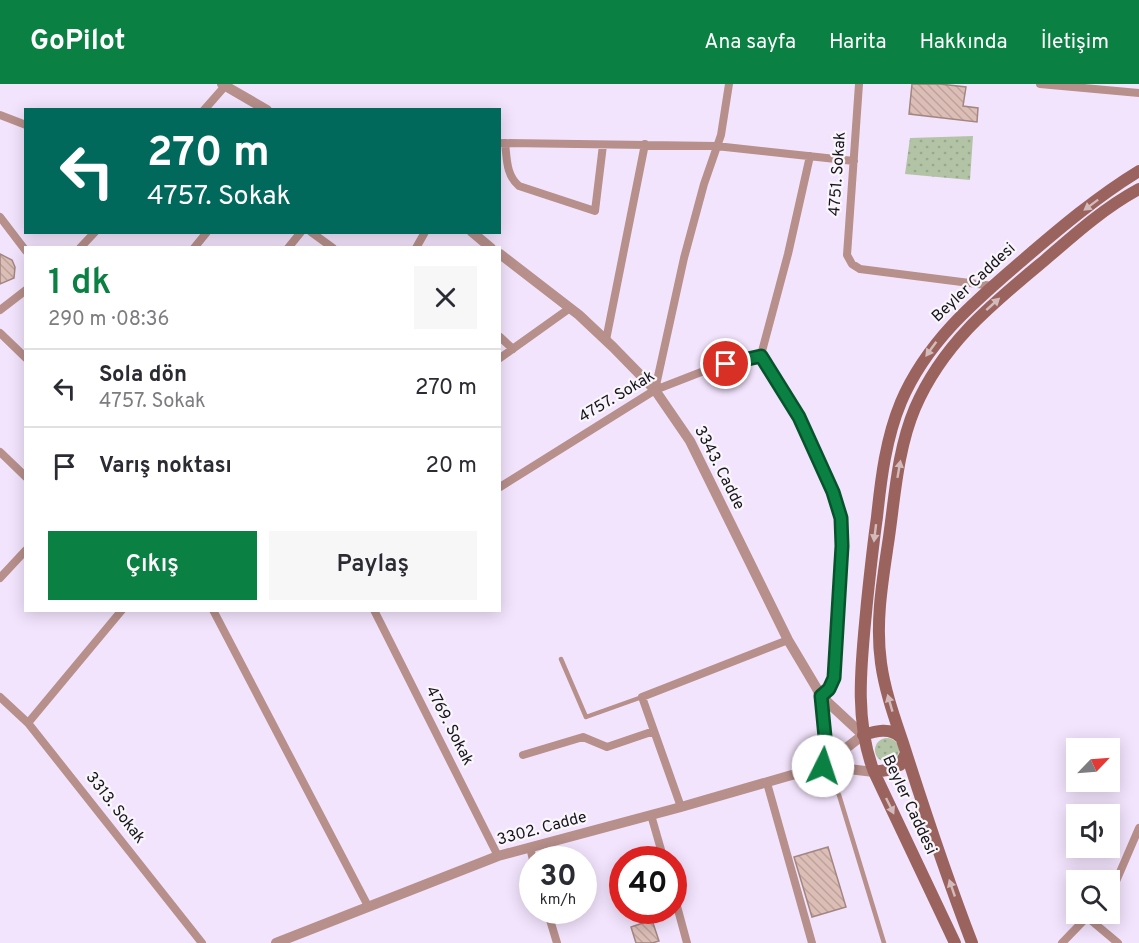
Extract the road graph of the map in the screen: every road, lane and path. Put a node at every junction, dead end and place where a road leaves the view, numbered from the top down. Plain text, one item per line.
1 (729, 84) edge
2 (859, 84) edge
3 (1040, 84) edge
4 (224, 85) edge
5 (1139, 93) edge
6 (206, 108) edge
7 (264, 108) edge
8 (0, 115) edge
9 (24, 124) edge
10 (502, 143) edge
11 (645, 144) junction
12 (603, 145) junction
13 (716, 146) junction
14 (810, 156) junction
15 (854, 161) junction
16 (1139, 171) edge
17 (1139, 189) edge
18 (0, 217) edge
19 (93, 234) edge
20 (205, 234) edge
21 (299, 234) edge
22 (314, 234) edge
23 (474, 234) edge
24 (82, 246) edge
25 (196, 246) edge
26 (290, 246) edge
27 (330, 246) edge
28 (489, 246) edge
29 (24, 248) edge
30 (501, 255) edge
31 (993, 286) junction
32 (24, 292) edge
33 (570, 308) junction
34 (0, 310) edge
35 (0, 333) edge
36 (501, 338) edge
37 (606, 340) junction
38 (513, 349) junction
39 (24, 356) edge
40 (761, 356) junction
41 (501, 357) edge
42 (655, 390) junction
43 (0, 452) edge
44 (24, 475) edge
45 (501, 486) edge
46 (24, 552) edge
47 (1, 574) edge
48 (120, 612) edge
49 (214, 612) edge
50 (375, 612) edge
51 (788, 640) junction
52 (561, 659) dead end
53 (821, 696) junction
54 (0, 697) edge
55 (642, 697) junction
56 (28, 723) junction
57 (654, 731) junction
58 (863, 735) junction
59 (900, 737) junction
60 (906, 753) junction
61 (523, 755) dead end
62 (823, 766) junction
63 (874, 772) junction
64 (767, 783) junction
65 (681, 807) junction
66 (651, 815) junction
67 (1139, 828) edge
68 (534, 846) edge
69 (660, 846) edge
70 (519, 850) edge
71 (498, 856) junction
72 (1120, 872) edge
73 (368, 906) junction
74 (552, 924) edge
75 (682, 924) edge
76 (1080, 924) edge
77 (1098, 924) edge
78 (202, 943) edge
79 (276, 943) edge
80 (557, 943) edge
81 (687, 943) edge
82 (812, 943) edge
83 (884, 943) edge
84 (955, 943) edge
85 (972, 943) edge
86 (1062, 943) edge
87 (1118, 943) edge

1 - 13 street
2 - 15 street, 4751. Sokak
3 - 5 street
4 - 6 street
4 - 7 street
8 - 9 street
10 - 12 street
10 - 12 street
11 - 12 street
11 - 13 street
11 - 37 street
13 - 14 street
13 - 42 street
14 - 15 street
14 - 40 street
15 - 31 street, 4751. Sokak
16 -> 31 main road, Beyler Caddesi
59 -> 17 main road, Beyler Caddesi
18 - 29 street
19 - 24 street
20 - 25 street
21 - 26 street
22 - 27 street
23 - 28 street
30 - 33 street, 3343. Cadde
31 -> 58 main road, Beyler Caddesi
32 - 34 street
33 - 37 street, 3343. Cadde
33 - 38 street
35 - 39 street
36 - 38 street
37 - 42 street, 3343. Cadde
38 - 41 street
40 - 42 street, 4757. Sokak
40 - 53 street
42 - 45 street, 4757. Sokak
42 - 51 street, 3343. Cadde
43 - 44 street
46 - 47 street
48 - 56 street
49 - 73 street
50 - 71 street, 4769. Sokak
51 - 53 street, 3343. Cadde
51 - 55 street
52 - 55 lane
53 - 58 street, 3343. Cadde
53 - 62 street
54 - 56 street, 3313. Sokak
55 - 57 street
56 - 78 street, 3313. Sokak
57 - 61 street
57 - 65 street
58 - 59 main road
58 - 62 street, 3302. Cadde
58 - 63 main road, Beyler Caddesi
59 - 60 main road, Beyler Caddesi
60 - 63 main road
85 -> 60 main road, Beyler Caddesi
62 - 63 street, 3302. Cadde
62 - 64 street, 3302. Cadde
62 - 83 lane
63 -> 84 main road, Beyler Caddesi
64 - 65 street, 3302. Cadde
64 - 82 street
65 - 66 street, 3302. Cadde
66 - 68 street, 3302. Cadde
66 - 69 street
67 - 72 street
70 - 71 street, 3302. Cadde
71 - 73 street, 3302. Cadde
73 - 79 street, 3302. Cadde
74 - 80 street
75 - 81 street
76 - 86 street
77 - 87 street

